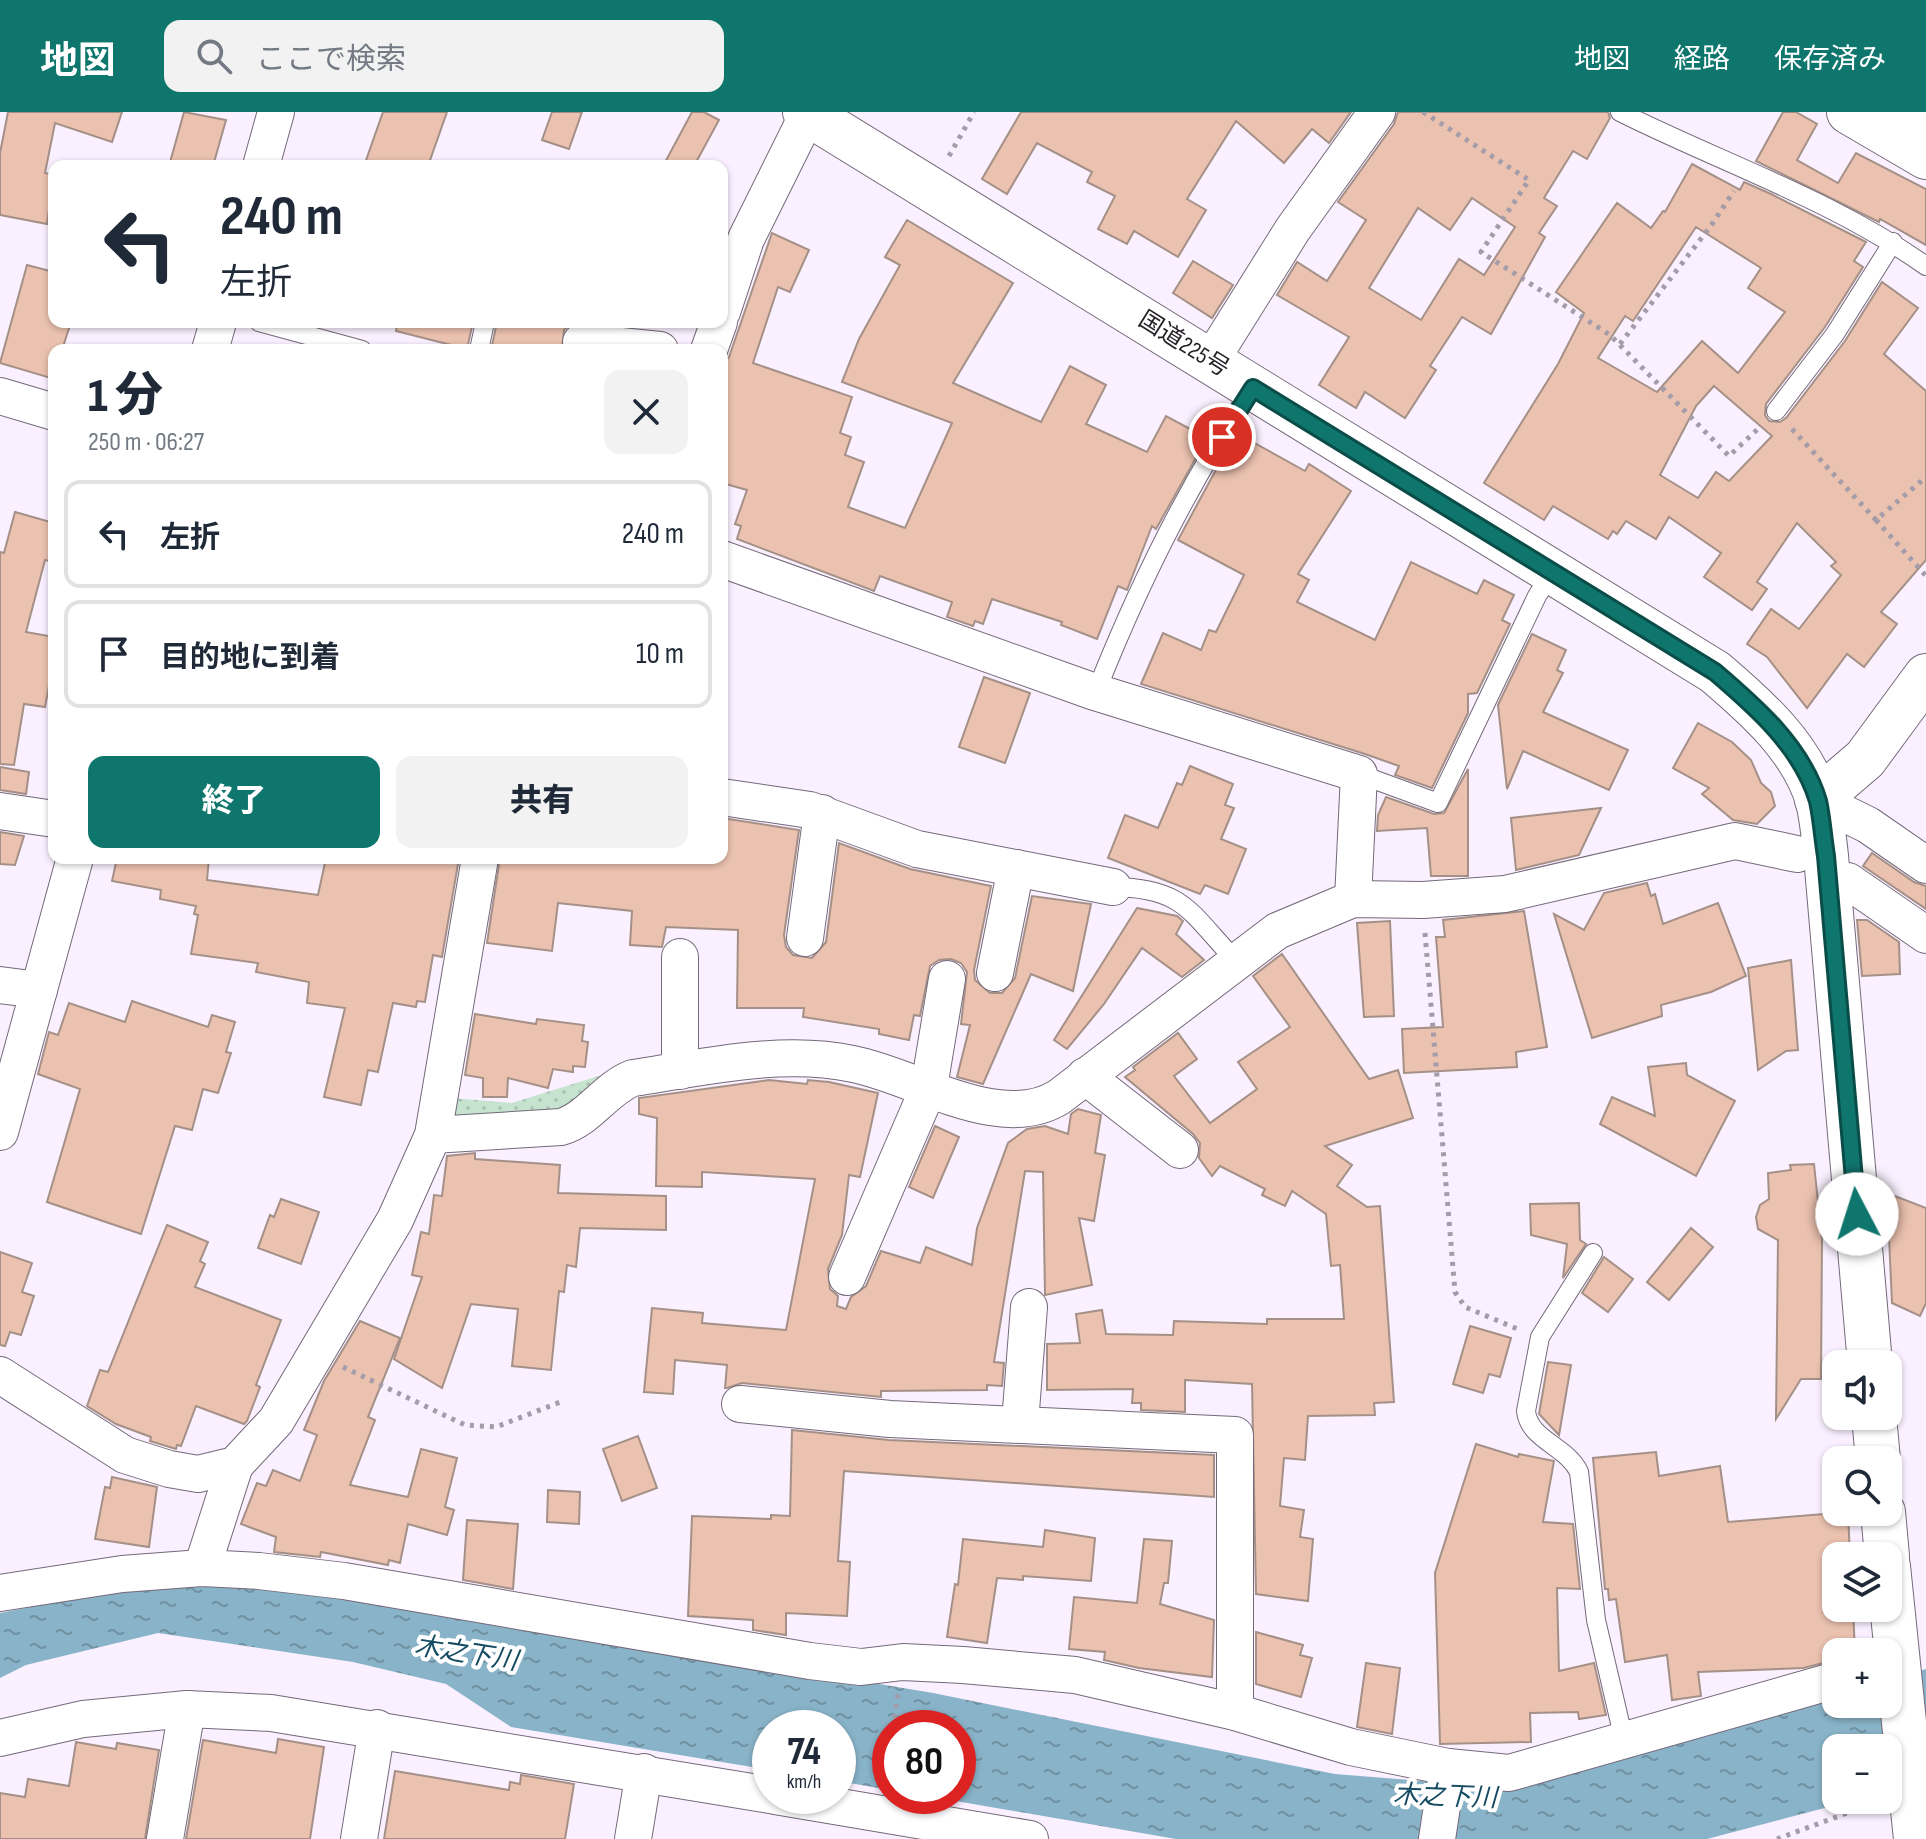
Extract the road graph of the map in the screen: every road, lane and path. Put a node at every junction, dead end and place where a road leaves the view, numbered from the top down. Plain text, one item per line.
1 (276, 112) edge
2 (974, 112) edge
3 (1377, 112) edge
4 (1423, 112) edge
5 (1620, 112) edge
6 (1849, 112) edge
7 (1905, 112) edge
8 (807, 113) edge
9 (1926, 137) edge
10 (1926, 157) edge
11 (263, 160) edge
12 (1746, 172) junction
13 (927, 188) junction
14 (1893, 242) junction
15 (1926, 266) edge
16 (728, 294) edge
17 (281, 328) edge
18 (581, 342) dead end
19 (340, 344) edge
20 (601, 344) edge
21 (1620, 344) junction
22 (1211, 360) junction
23 (1253, 388) junction
24 (0, 396) edge
25 (48, 410) edge
26 (1776, 411) junction
27 (1926, 477) edge
28 (1876, 520) junction
29 (728, 561) edge
30 (1553, 571) junction
31 (1926, 576) edge
32 (1926, 676) edge
33 (1096, 692) junction
34 (1359, 774) junction
35 (728, 798) edge
36 (1817, 800) junction
37 (0, 811) edge
38 (822, 813) junction
39 (48, 818) edge
40 (1797, 854) dead end
41 (73, 864) edge
42 (479, 864) edge
43 (1926, 865) edge
44 (1016, 868) junction
45 (1848, 881) dead end
46 (1113, 887) joint
47 (1353, 899) junction
48 (1423, 900) junction
49 (1926, 935) edge
50 (805, 938) dead end
51 (680, 957) dead end
52 (1236, 961) junction
53 (995, 973) dead end
54 (947, 979) dead end
55 (0, 985) edge
56 (39, 990) junction
57 (680, 1071) junction
58 (1085, 1076) junction
59 (929, 1087) junction
60 (0, 1132) edge
61 (433, 1135) junction
62 (1180, 1150) dead end
63 (1593, 1253) dead end
64 (847, 1277) dead end
65 (1029, 1307) dead end
66 (1540, 1337) junction
67 (1869, 1350) edge
68 (317, 1355) junction
69 (0, 1375) edge
70 (563, 1401) dead end
71 (740, 1404) dead end
72 (1020, 1423) junction
73 (235, 1465) junction
74 (202, 1568) junction
75 (0, 1593) edge
76 (900, 1684) dead end
77 (1822, 1684) edge
78 (187, 1709) junction
79 (896, 1710) edge
80 (1235, 1712) junction
81 (377, 1728) junction
82 (0, 1738) edge
83 (1624, 1740) junction
84 (1448, 1767) junction
85 (644, 1772) junction
86 (752, 1792) edge
87 (1902, 1807) edge
88 (856, 1812) edge
89 (1845, 1814) edge
90 (879, 1817) edge
91 (165, 1839) edge
92 (359, 1839) edge
93 (633, 1839) edge
94 (1030, 1839) edge
95 (1437, 1839) edge
96 (1777, 1839) edge
97 (1916, 1839) edge

1 - 11 street
2 - 13 path
3 - 22 street
4 - 21 path
5 - 12 lane
6 - 10 main road
7 - 9 street
8 - 13 main road, 国道225号
8 - 16 street
12 - 14 lane
12 - 21 path
13 - 22 main road, 国道225号
14 - 15 lane
14 - 26 lane
17 - 19 lane
18 - 20 street
21 - 26 path
22 - 23 main road, 国道225号
23 - 30 main road, 国道225号
23 - 33 lane
24 - 25 street
26 - 28 path
27 - 28 path
28 - 31 path
29 - 33 street
30 - 34 lane
30 - 36 main road, 国道225号
32 - 36 main road
33 - 34 street
34 - 47 street
35 - 38 street
36 - 43 street
36 - 67 main road, 国道225号
37 - 39 street
38 - 44 street
38 - 50 street
40 - 48 street
41 - 56 street
42 - 61 street
44 - 46 street
44 - 53 street
45 - 49 street
46 - 52 lane
47 - 48 street
47 - 52 street
48 - 66 path
51 - 57 street
52 - 58 street
54 - 59 street
55 - 56 street
56 - 60 street
57 - 59 street
57 - 61 street
58 - 59 street
58 - 62 street
59 - 64 street
61 - 68 street
63 - 66 lane
65 - 72 street
66 - 83 lane
68 - 70 path
68 - 73 street
69 - 73 street
71 - 72 street
72 - 80 street
73 - 74 street
74 - 75 street
74 - 80 street
76 - 79 path
77 - 83 street
78 - 81 street
78 - 82 street
78 - 91 street
80 - 84 street
81 - 85 street
81 - 92 street
83 - 84 street
84 - 95 street
85 - 86 street
85 - 93 street
87 - 97 main road
88 - 90 street
89 - 96 path
90 - 94 street

